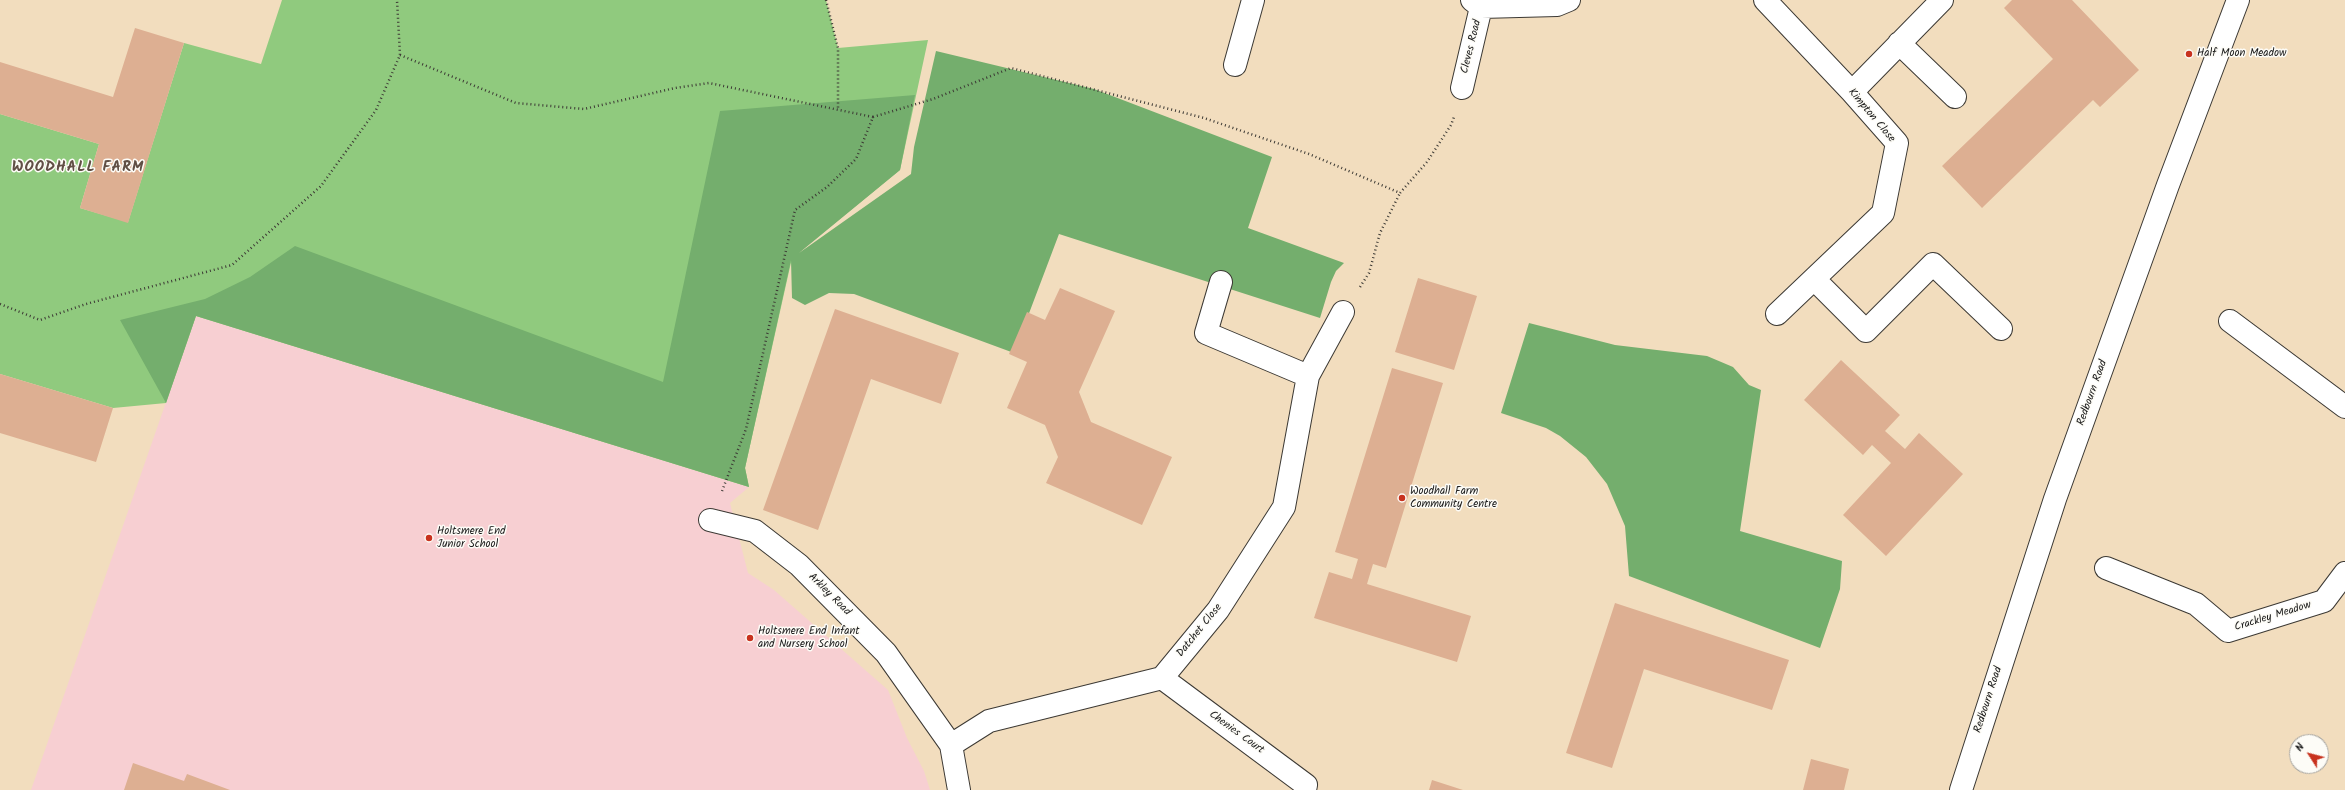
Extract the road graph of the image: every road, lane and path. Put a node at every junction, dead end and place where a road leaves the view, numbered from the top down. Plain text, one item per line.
1 (397, 0) edge
2 (826, 0) edge
3 (1253, 0) edge
4 (1569, 0) edge
5 (1765, 0) edge
6 (1942, 0) edge
7 (2238, 0) edge
8 (1477, 4) edge
9 (1899, 43) junction
10 (400, 55) junction
11 (1235, 65) dead end
12 (1462, 88) joint
13 (1852, 92) junction
14 (1955, 97) dead end
15 (838, 110) junction
16 (873, 117) junction
17 (1400, 193) junction
18 (1814, 279) junction
19 (1221, 282) dead end
20 (0, 304) edge
21 (1343, 312) joint
22 (1777, 314) dead end
23 (2230, 321) dead end
24 (2001, 329) dead end
25 (1308, 376) junction
26 (2345, 407) edge
27 (710, 520) joint
28 (2106, 568) dead end
29 (2345, 573) edge
30 (1162, 678) junction
31 (951, 745) junction
32 (959, 790) edge
33 (1305, 790) edge
34 (1961, 790) edge

1 - 10 path
2 - 15 path
3 - 11 street
4 - 8 street, Cleves Road
5 - 13 street, Kimpton Close
6 - 9 street
7 - 34 street, Redbourn Road
8 - 12 street, Cleves Road
9 - 13 street
9 - 14 street
10 - 15 path
10 - 20 path
12 - 17 path
13 - 18 street, Kimpton Close
15 - 16 path
16 - 17 path
16 - 27 path
17 - 21 path
18 - 22 street, Kimpton Close
18 - 24 street
19 - 25 street
21 - 25 street, Datchet Close
23 - 26 street
25 - 30 street, Datchet Close
27 - 31 street, Arkley Road
28 - 29 street, Crackley Meadow
30 - 31 street
30 - 33 street, Chenies Court
31 - 32 street, Arkley Road

